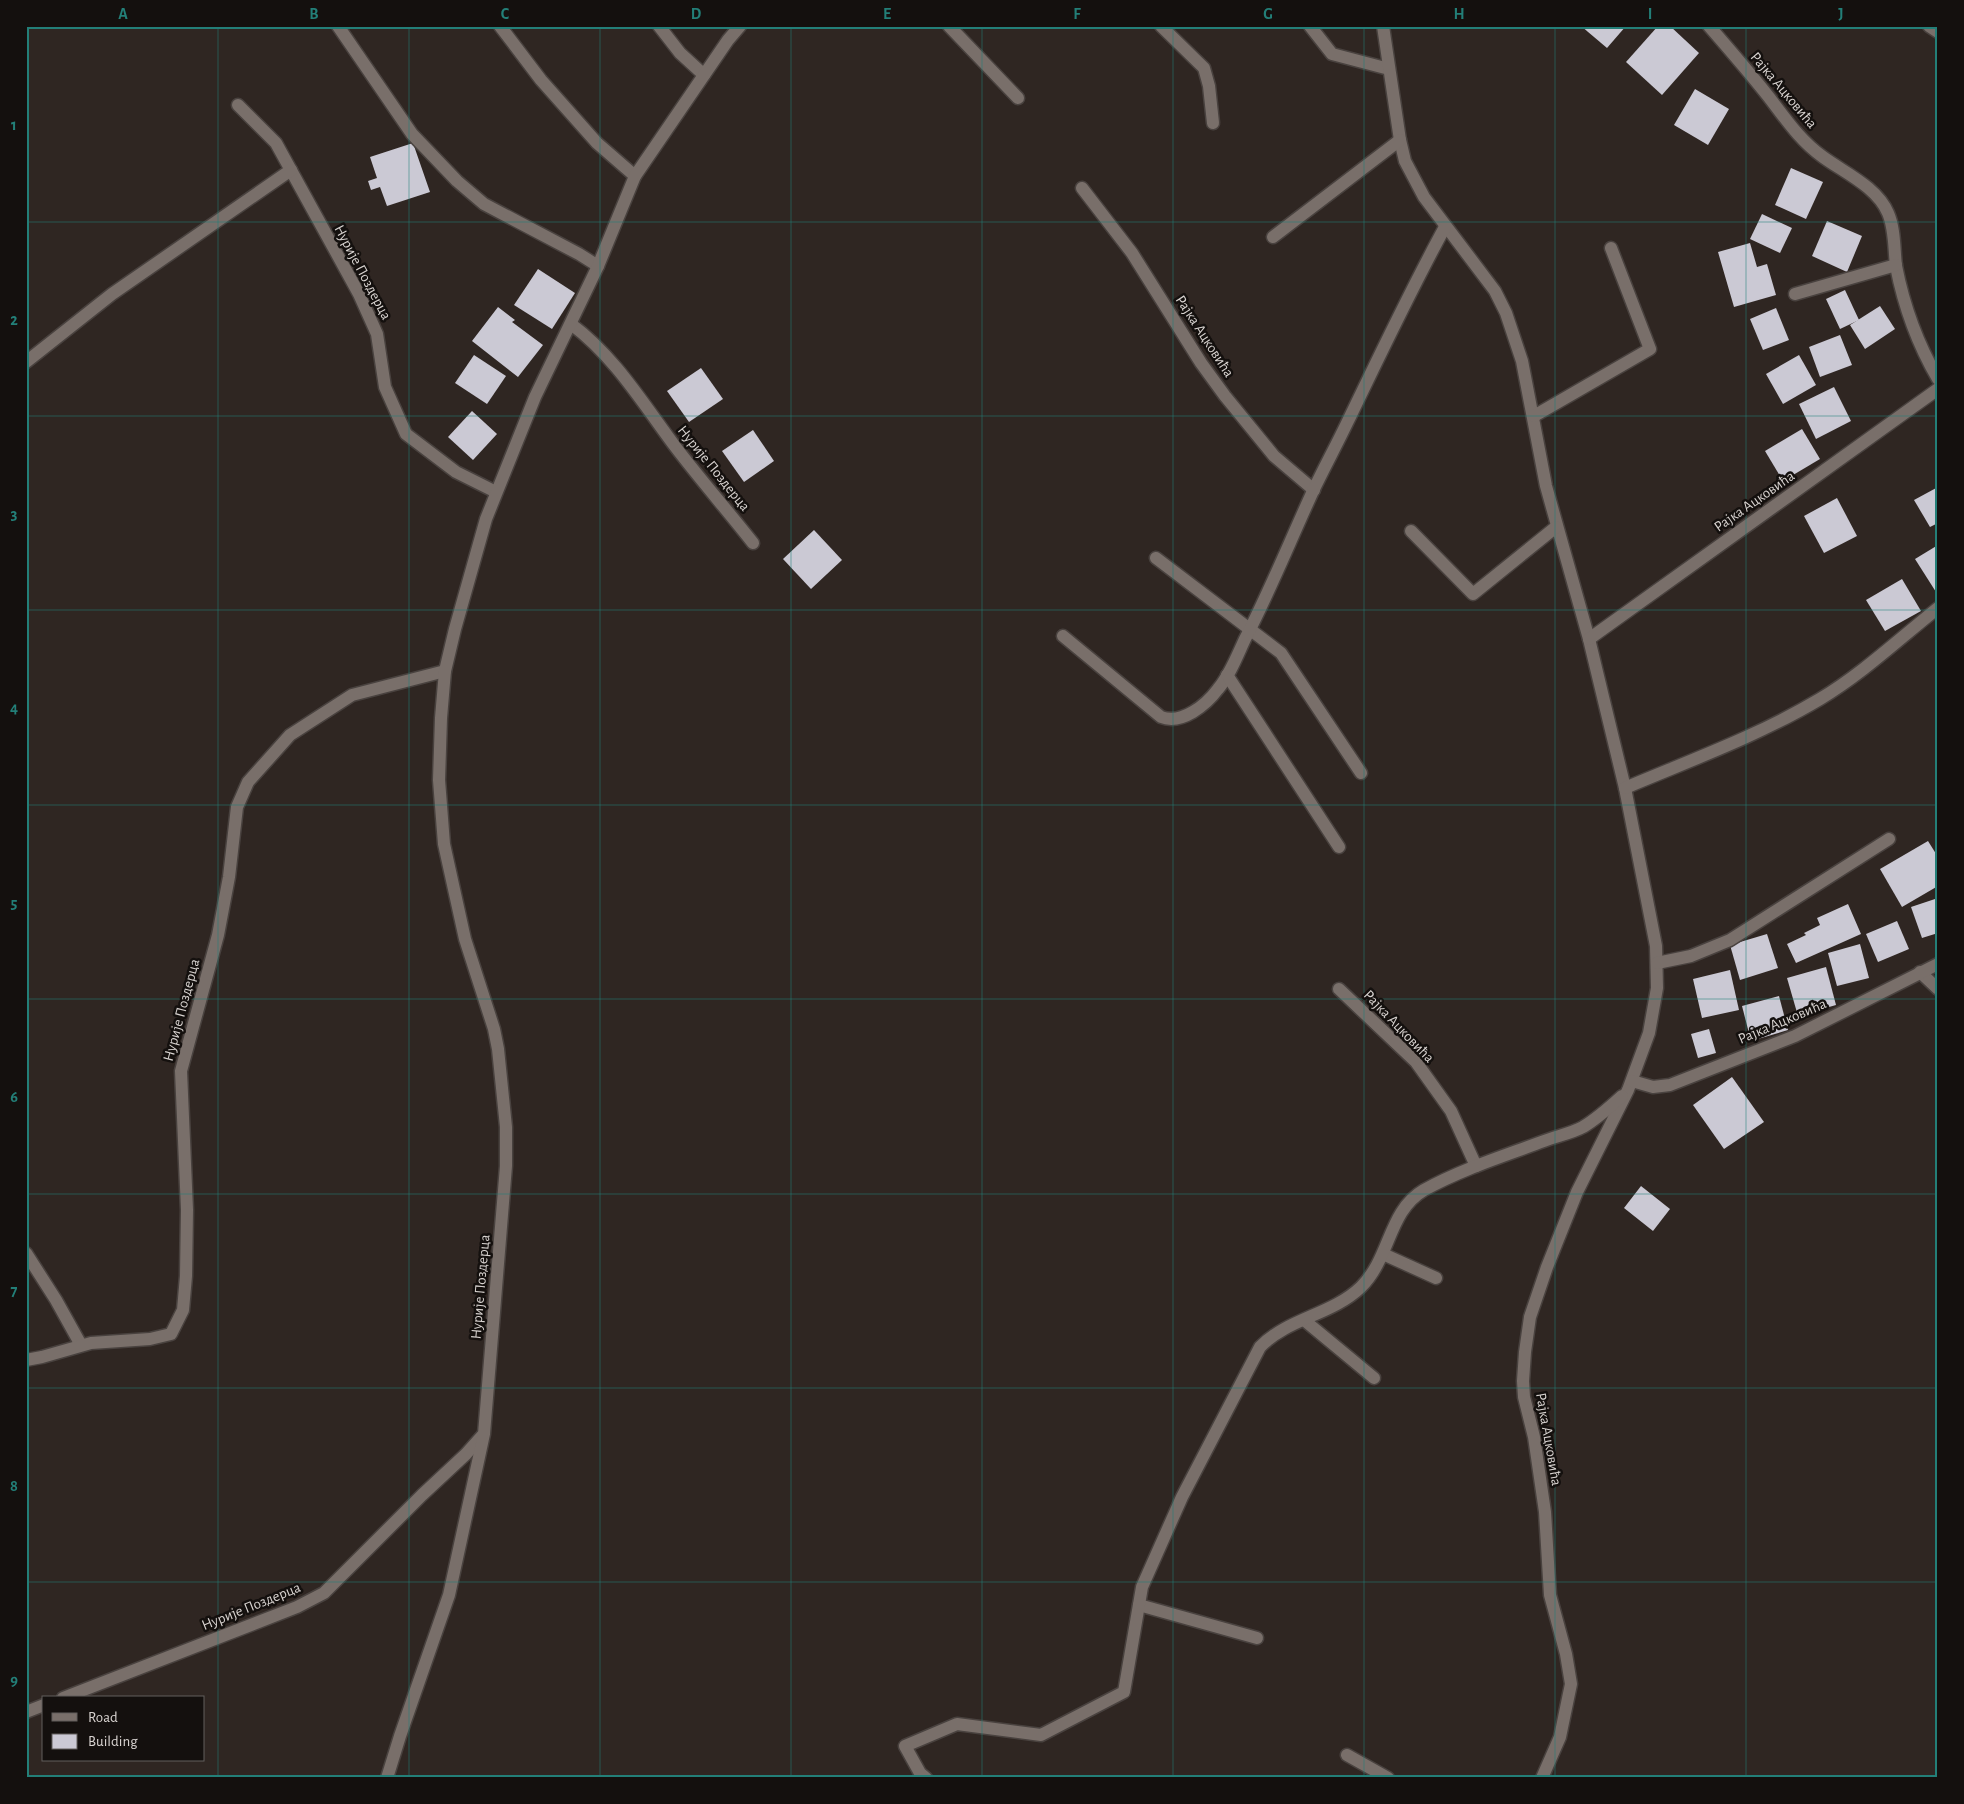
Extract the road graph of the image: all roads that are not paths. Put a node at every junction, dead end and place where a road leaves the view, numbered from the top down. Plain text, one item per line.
1 (338, 26) edge
2 (500, 26) edge
3 (658, 26) edge
4 (740, 26) edge
5 (949, 26) edge
6 (1161, 26) edge
7 (1310, 26) edge
8 (1383, 26) edge
9 (1709, 26) edge
10 (1930, 26) edge
11 (1938, 32) edge
12 (1389, 69) junction
13 (704, 75) junction
14 (1018, 98) dead end
15 (238, 105) dead end
16 (1213, 123) dead end
17 (1400, 140) junction
18 (291, 170) junction
19 (635, 176) junction
20 (1082, 188) dead end
21 (1445, 226) junction
22 (1272, 237) dead end
23 (1611, 248) dead end
24 (1896, 265) junction
25 (598, 266) junction
26 (1795, 294) dead end
27 (571, 324) junction
28 (26, 362) edge
29 (1938, 379) edge
30 (1938, 389) edge
31 (1534, 416) junction
32 (1314, 490) junction
33 (496, 492) junction
34 (1556, 527) junction
35 (1411, 531) dead end
36 (753, 543) dead end
37 (1156, 558) dead end
38 (1938, 608) edge
39 (1251, 628) junction
40 (1063, 636) dead end
41 (1589, 639) junction
42 (445, 672) junction
43 (1228, 675) junction
44 (1361, 772) dead end
45 (1625, 788) junction
46 (1889, 838) dead end
47 (1339, 847) dead end
48 (1657, 963) junction
49 (1938, 964) edge
50 (1920, 972) junction
51 (1339, 988) dead end
52 (1938, 989) edge
53 (1630, 1085) junction
54 (1476, 1166) junction
55 (26, 1254) edge
56 (1383, 1254) junction
57 (1436, 1278) dead end
58 (1304, 1320) junction
59 (81, 1345) junction
60 (26, 1360) edge
61 (1374, 1378) dead end
62 (484, 1434) junction
63 (1139, 1605) junction
64 (1257, 1638) dead end
65 (68, 1696) edge
66 (42, 1706) edge
67 (26, 1712) edge
68 (1347, 1755) dead end
69 (388, 1778) edge
70 (926, 1778) edge
71 (1388, 1778) edge
72 (1542, 1778) edge

1 - 25 street
2 - 19 street
3 - 13 street
4 - 13 street, Нурије Поздерца
5 - 14 street
6 - 16 street
7 - 12 street
8 - 12 street, Рајка Ацковића
9 - 24 street, Рајка Ацковића
10 - 11 street
12 - 17 street, Рајка Ацковића
13 - 19 street, Нурије Поздерца
15 - 18 street, Нурије Поздерца
17 - 21 street, Рајка Ацковића
17 - 22 street
18 - 28 street
18 - 33 street, Нурије Поздерца
19 - 25 street, Нурије Поздерца
20 - 32 street, Рајка Ацковића
21 - 31 street, Рајка Ацковића
21 - 32 street
23 - 31 street
24 - 26 street
24 - 29 street, Рајка Ацковића
25 - 27 street, Нурије Поздерца
27 - 33 street, Нурије Поздерца
27 - 36 street, Нурије Поздерца
30 - 41 street, Рајка Ацковића
31 - 34 street, Рајка Ацковића
32 - 39 street
33 - 42 street, Нурије Поздерца
34 - 35 street
34 - 41 street, Рајка Ацковића
37 - 39 street
38 - 45 street
39 - 43 street
39 - 44 street
40 - 43 street
41 - 45 street, Рајка Ацковића
42 - 59 street, Нурије Поздерца
42 - 62 street, Нурије Поздерца
43 - 47 street
45 - 48 street, Рајка Ацковића
46 - 48 street
48 - 53 street, Рајка Ацковића
49 - 50 street, Рајка Ацковића
50 - 52 street
50 - 53 street, Рајка Ацковића
51 - 54 street, Рајка Ацковића
53 - 54 street
53 - 72 street, Рајка Ацковића
54 - 56 street
55 - 59 street
56 - 57 street
56 - 58 street
58 - 61 street
58 - 63 street
59 - 60 street, Нурије Поздерца
62 - 65 street, Нурије Поздерца
62 - 69 street, Нурије Поздерца
63 - 64 street
63 - 70 street
66 - 67 street
68 - 71 street

